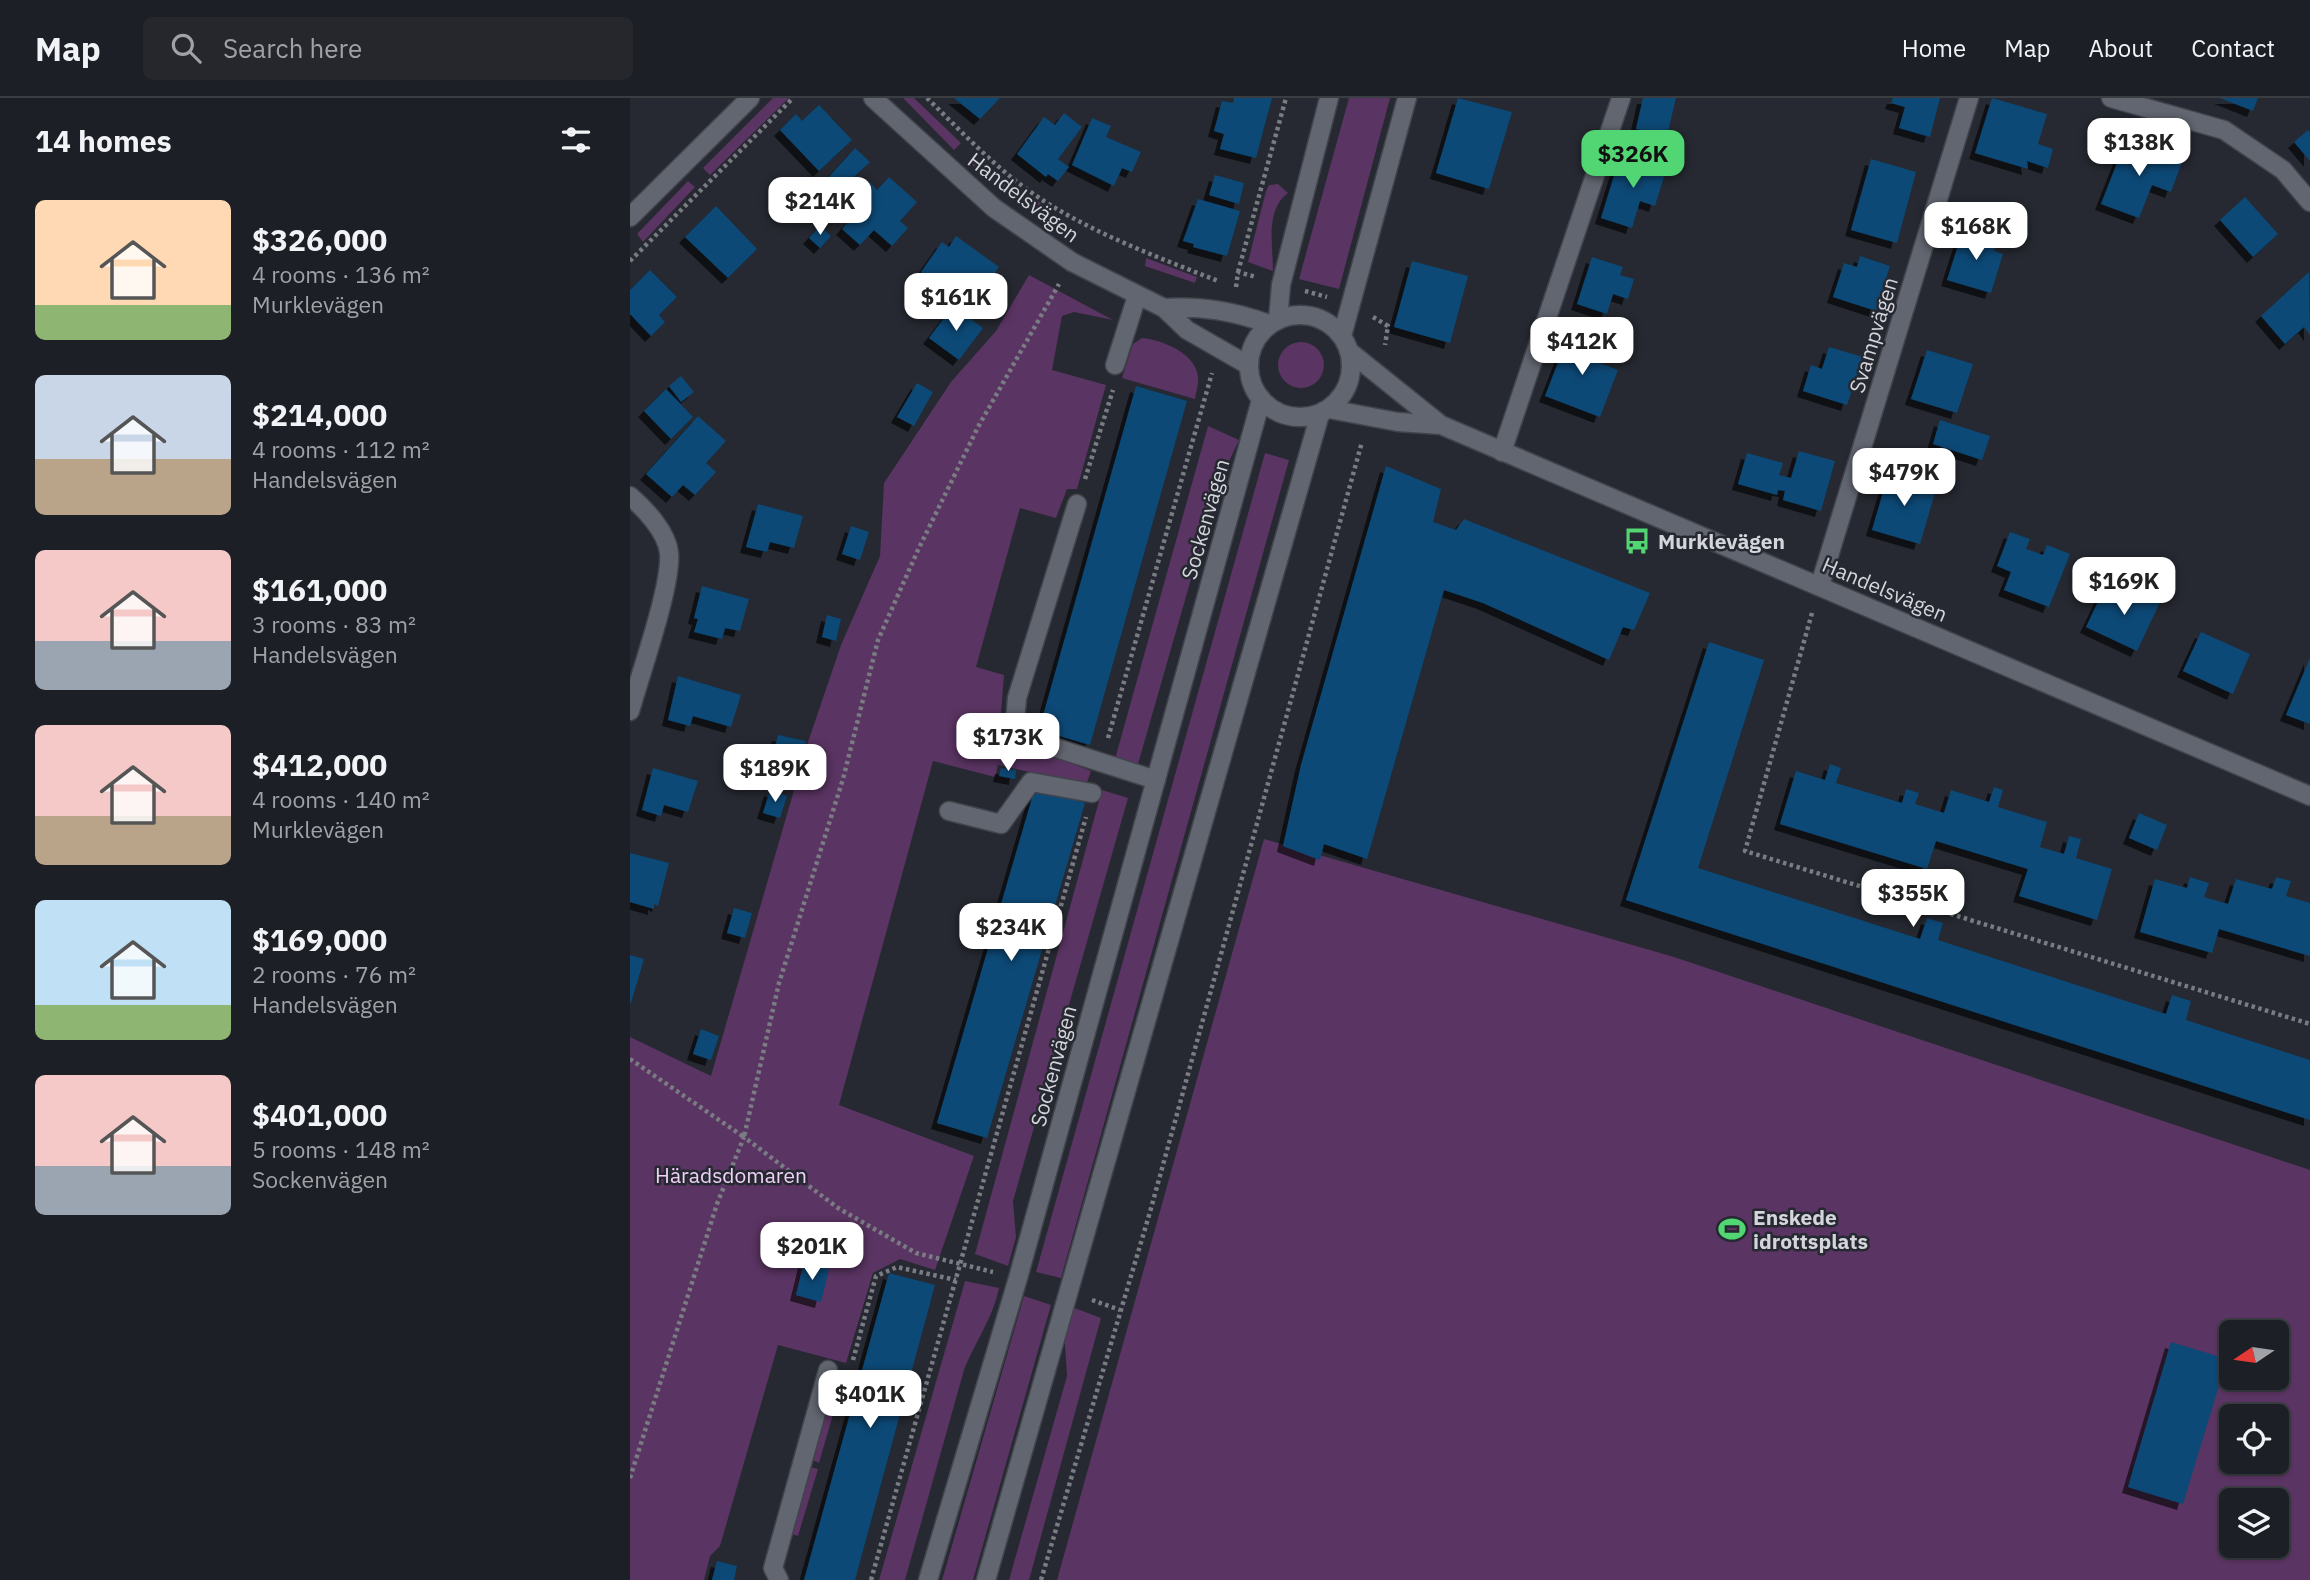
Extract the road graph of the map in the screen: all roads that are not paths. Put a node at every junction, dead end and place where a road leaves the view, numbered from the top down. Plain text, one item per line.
1 (750, 98) edge
2 (873, 98) edge
3 (1329, 98) edge
4 (1407, 98) edge
5 (1621, 98) edge
6 (1969, 98) edge
7 (2111, 98) edge
8 (2310, 202) edge
9 (630, 217) edge
10 (1137, 296) junction
11 (1164, 308) junction
12 (1273, 322) junction
13 (1346, 344) junction
14 (1115, 365) road end
15 (1248, 365) junction
16 (1261, 400) junction
17 (1325, 411) junction
18 (1441, 425) junction
19 (1503, 452) junction
20 (630, 496) edge
21 (1077, 504) road end
22 (1819, 585) junction
23 (630, 710) edge
24 (1156, 780) junction
25 (1092, 793) road end
26 (2310, 796) edge
27 (949, 811) dead end
28 (828, 1370) dead end
29 (779, 1580) edge
30 (928, 1580) edge
31 (986, 1580) edge

1 - 9 street
2 - 10 street, Handelsvägen
3 - 12 street
4 - 13 street
5 - 19 street
6 - 22 street, Svampvägen
7 - 8 street
10 - 11 street, Handelsvägen
10 - 14 street
11 - 12 street, Handelsvägen
11 - 15 street, Handelsvägen
12 - 13 street
12 - 15 street
13 - 17 street
13 - 18 street, Handelsvägen
15 - 16 street
16 - 17 street
16 - 24 street, Sockenvägen
17 - 18 street, Handelsvägen
17 - 31 street
18 - 19 street, Handelsvägen
19 - 22 street, Handelsvägen
20 - 23 street
21 - 24 street
22 - 26 street, Handelsvägen
24 - 30 street, Sockenvägen
25 - 27 street
28 - 29 street

